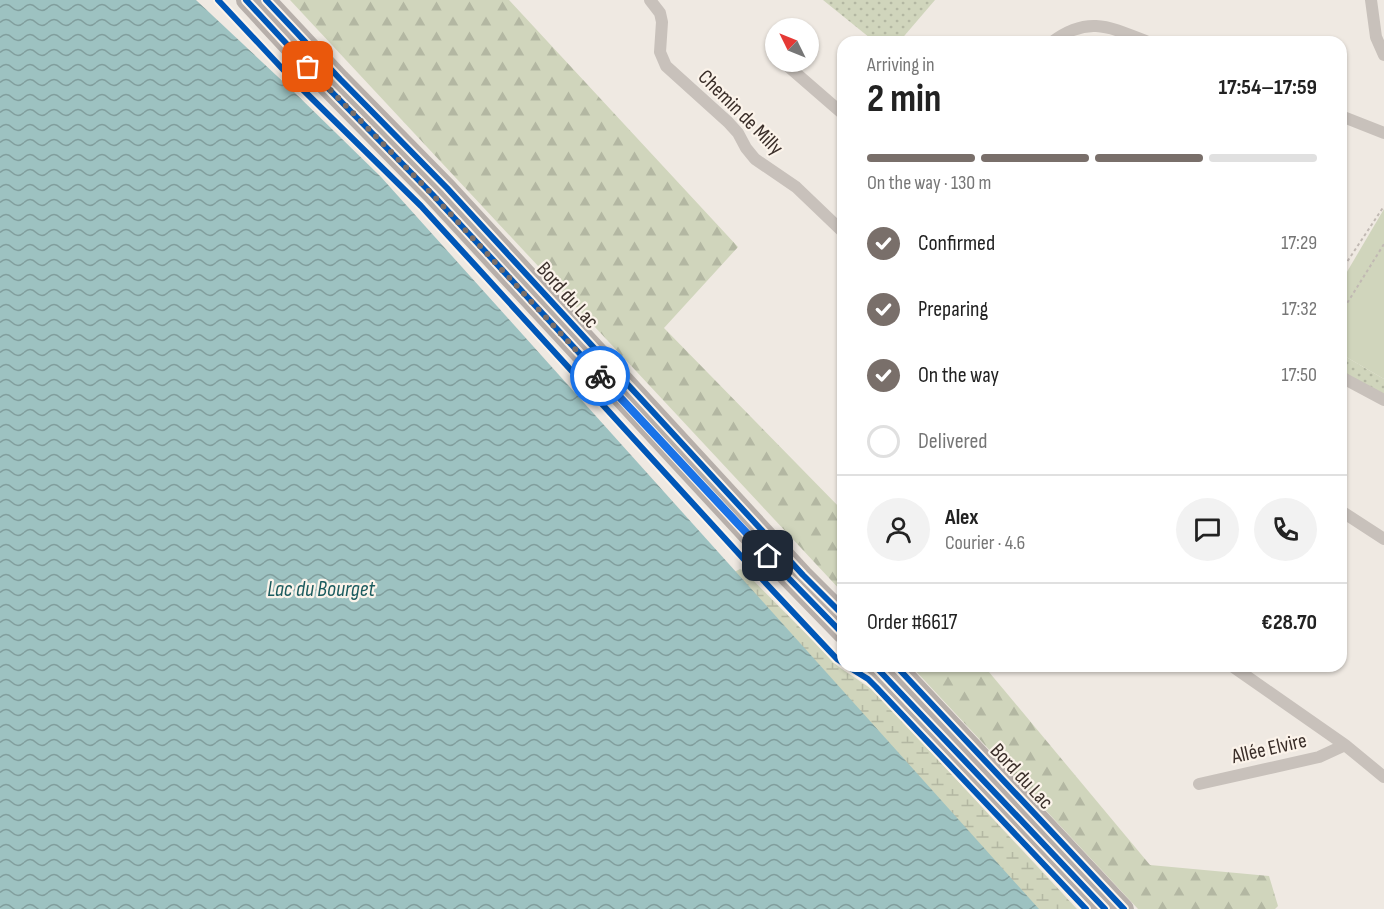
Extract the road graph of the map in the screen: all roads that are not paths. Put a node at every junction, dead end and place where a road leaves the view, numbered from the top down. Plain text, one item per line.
1 (246, 0) edge
2 (266, 0) edge
3 (650, 0) edge
4 (1371, 0) edge
5 (1060, 36) edge
6 (1133, 36) edge
7 (1384, 55) edge
8 (794, 72) edge
9 (837, 109) edge
10 (1347, 118) edge
11 (1384, 133) edge
12 (837, 226) edge
13 (1347, 380) edge
14 (1384, 400) edge
15 (1347, 515) edge
16 (1384, 539) edge
17 (837, 609) edge
18 (837, 628) edge
19 (881, 672) edge
20 (902, 672) edge
21 (1241, 672) edge
22 (1345, 745) junction
23 (1384, 777) edge
24 (1199, 784) dead end
25 (1105, 909) edge
26 (1124, 909) edge

1 - 18 main road, Bord du Lac
2 - 17 main road, Bord du Lac
3 - 12 street, Chemin de Milly
4 - 7 street
5 - 6 street
8 - 9 street
10 - 11 street
13 - 14 street
15 - 16 street
19 - 25 main road, Bord du Lac
20 - 26 main road, Bord du Lac
21 - 22 street
22 - 23 street
22 - 24 street, Allée Elvire

